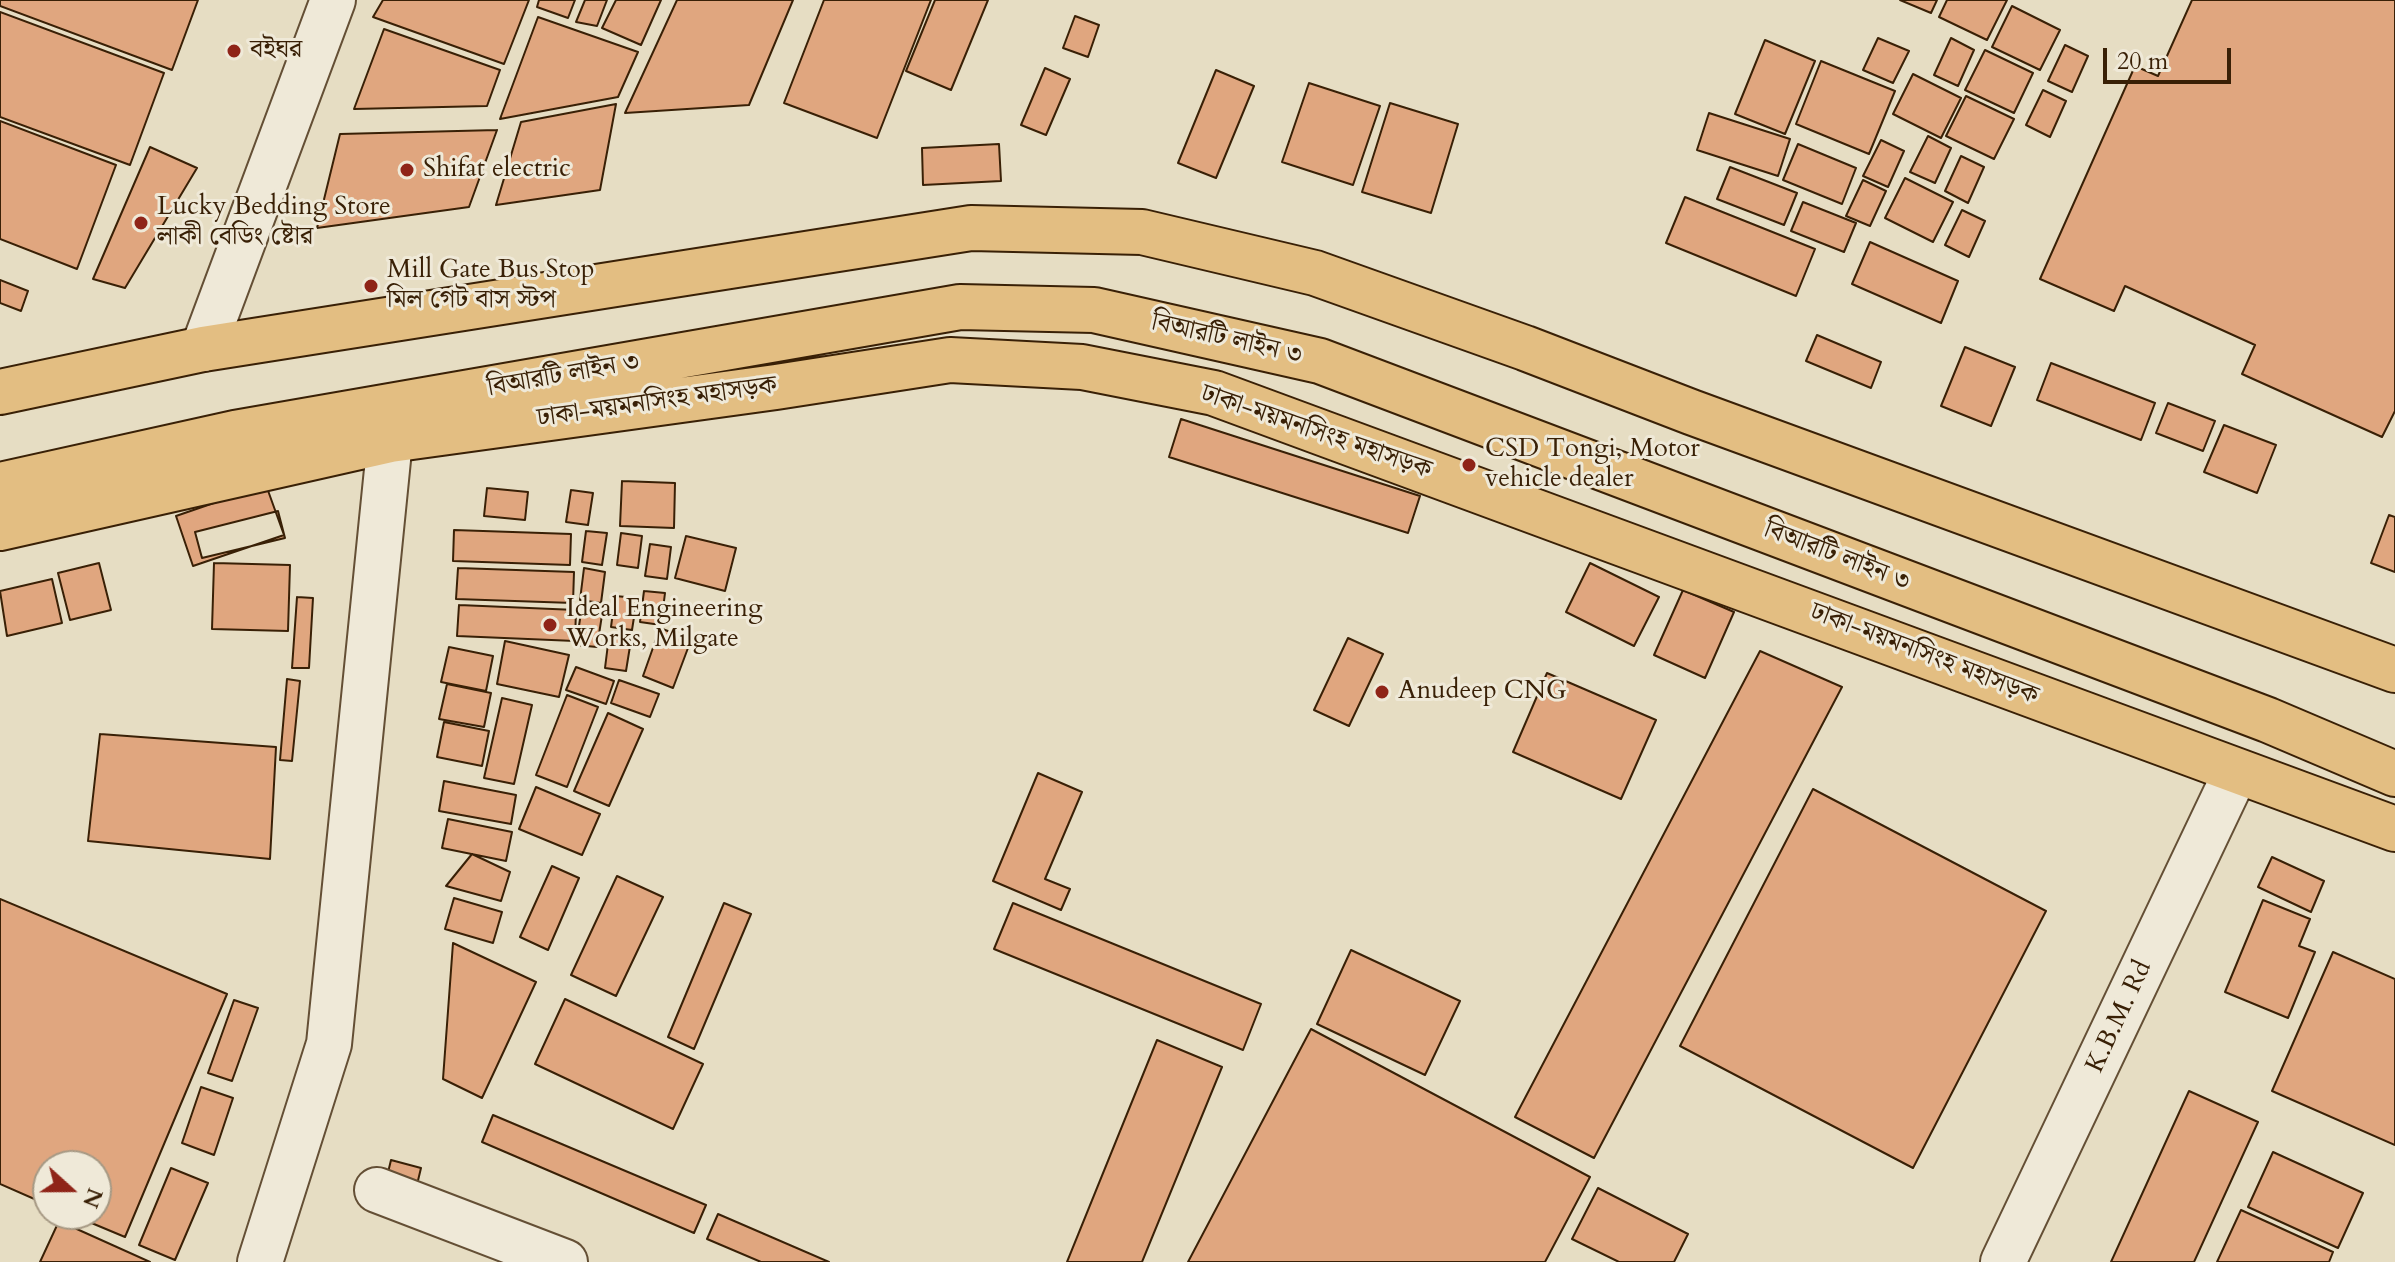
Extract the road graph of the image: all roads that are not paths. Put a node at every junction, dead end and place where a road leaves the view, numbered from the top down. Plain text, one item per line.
1 (333, 0) edge
2 (203, 349) junction
3 (0, 392) edge
4 (390, 440) junction
5 (0, 485) edge
6 (0, 528) edge
7 (2395, 670) edge
8 (2236, 772) junction
9 (2395, 774) edge
10 (2395, 829) edge
11 (377, 1190) dead end
12 (260, 1262) edge
13 (565, 1262) edge
14 (2003, 1262) edge

1 - 2 street
2 - 3 highway
2 - 7 highway
4 - 6 highway, ঢাকা-ময়মনসিংহ মহাসড়ক
4 - 8 highway, ঢাকা-ময়মনসিংহ মহাসড়ক
4 - 12 street
5 - 9 highway, বিআরটি লাইন ৩
8 - 10 highway, ঢাকা-ময়মনসিংহ মহাসড়ক
8 - 14 street, K.B.M. Rd
11 - 13 street

